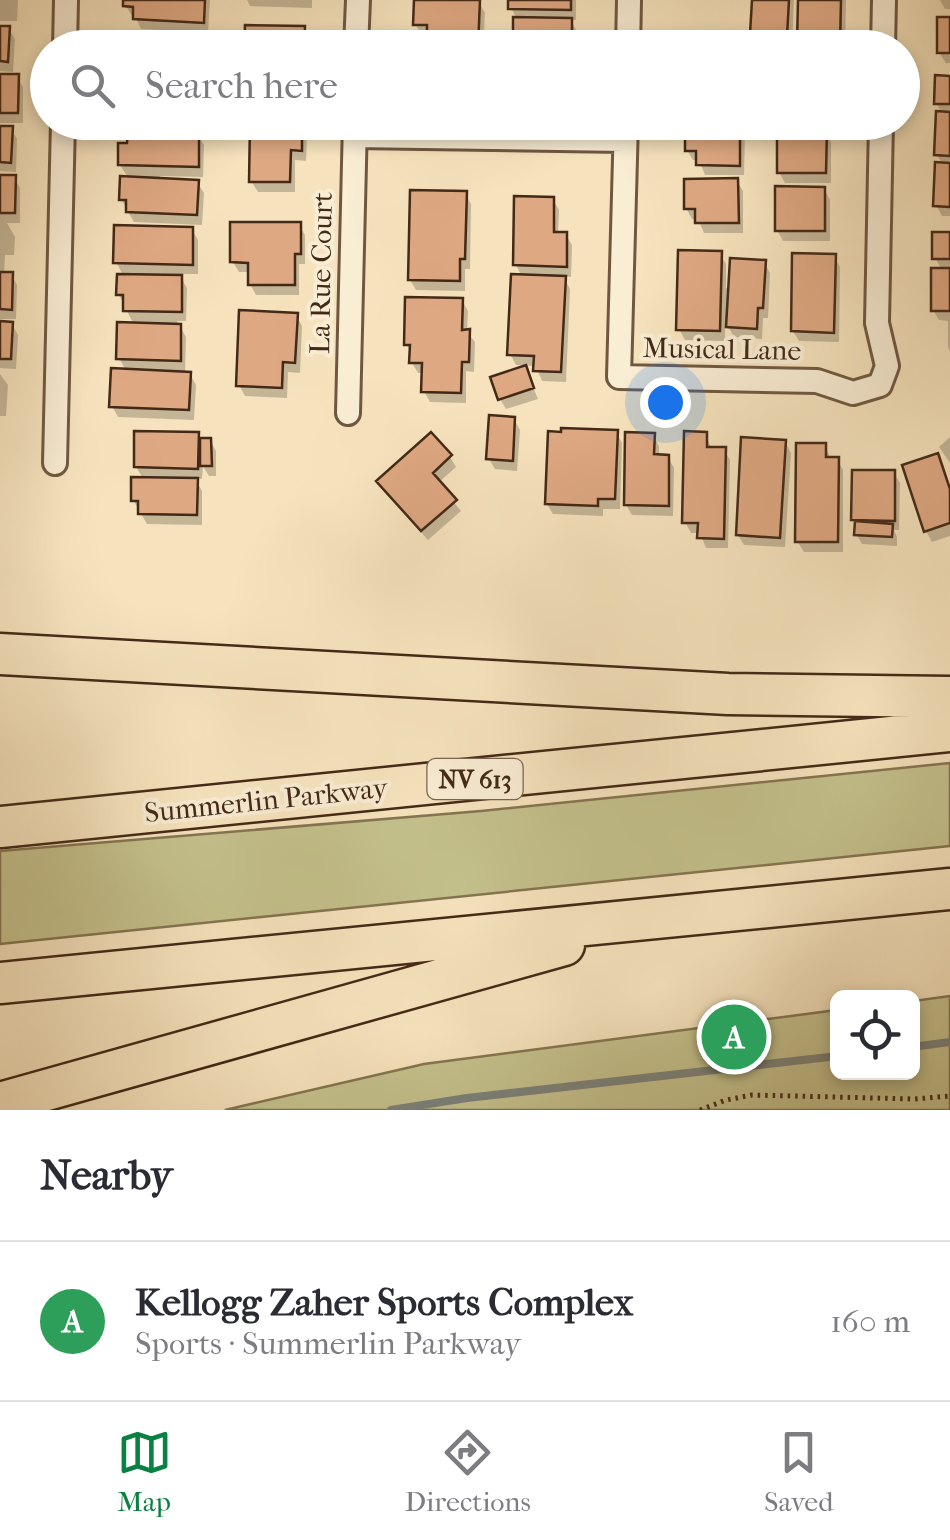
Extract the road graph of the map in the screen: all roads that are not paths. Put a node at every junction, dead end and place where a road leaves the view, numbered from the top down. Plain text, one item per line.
1 (66, 0) edge
2 (358, 0) edge
3 (629, 0) edge
4 (884, 0) edge
5 (65, 30) edge
6 (357, 30) edge
7 (628, 30) edge
8 (883, 30) edge
9 (64, 140) edge
10 (355, 140) edge
11 (626, 140) edge
12 (881, 140) edge
13 (348, 413) dead end
14 (55, 463) dead end
15 (0, 654) edge
16 (950, 697) edge
17 (950, 731) edge
18 (0, 827) edge
19 (950, 889) edge
20 (664, 917) junction
21 (0, 983) edge
22 (0, 1104) edge

1 - 5 street
2 - 6 street
3 - 7 street
4 - 8 street
9 - 14 street
10 - 13 street, La Rue Court
11 - 12 street, Musical Lane
15 - 16 highway
17 - 18 highway, Summerlin Parkway / NV 613
19 - 20 highway
20 - 21 highway
20 - 22 highway

